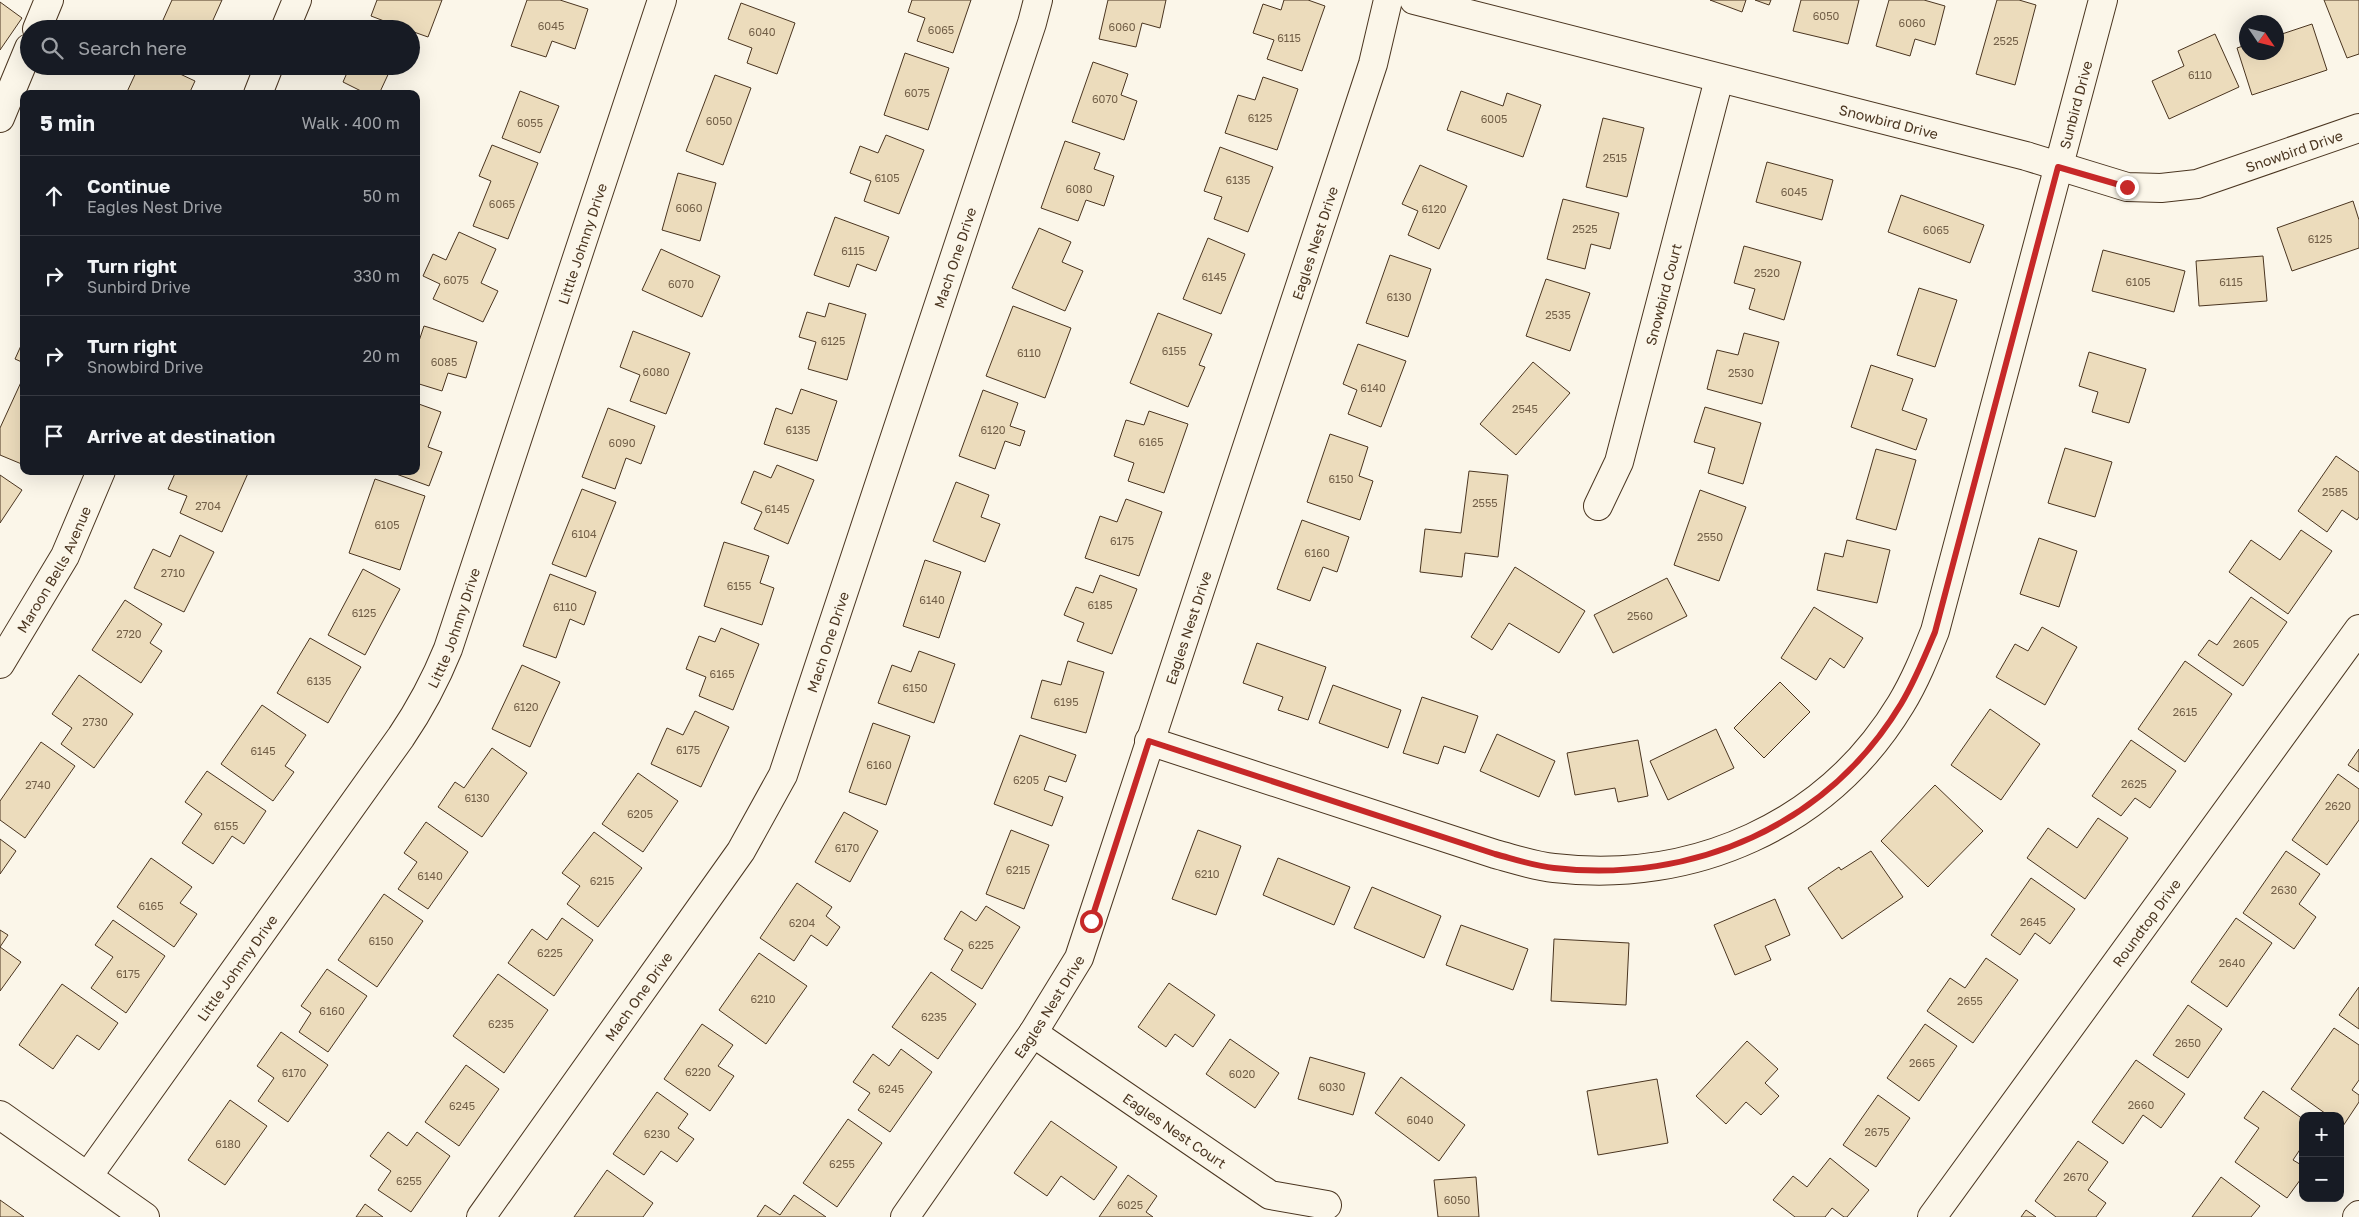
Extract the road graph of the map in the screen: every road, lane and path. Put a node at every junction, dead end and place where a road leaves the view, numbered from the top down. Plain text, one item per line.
1 (49, 0) edge
2 (297, 0) edge
3 (662, 0) edge
4 (1038, 0) edge
5 (1388, 0) edge
6 (1414, 0) edge
7 (2103, 0) edge
8 (41, 20) edge
9 (289, 20) edge
10 (20, 70) edge
11 (265, 75) edge
12 (1718, 79) junction
13 (260, 90) edge
14 (0, 118) edge
15 (2359, 128) edge
16 (2058, 167) junction
17 (100, 475) edge
18 (1598, 506) dead end
19 (2359, 629) edge
20 (0, 664) edge
21 (1149, 741) junction
22 (1033, 1033) junction
23 (0, 1115) edge
24 (88, 1176) junction
25 (1327, 1205) dead end
26 (145, 1217) edge
27 (481, 1217) edge
28 (905, 1217) edge
29 (1932, 1217) edge

1 - 8 street
2 - 9 street
3 - 24 street, Little Johnny Drive
4 - 27 street, Mach One Drive
5 - 21 street, Eagles Nest Drive
6 - 12 street, Snowbird Drive
7 - 16 street, Sunbird Drive
10 - 14 street
11 - 13 street
12 - 16 street, Snowbird Drive
12 - 18 street, Snowbird Court
15 - 16 street, Snowbird Drive
16 - 21 street, Sunbird Drive
17 - 20 street, Maroon Bells Avenue
19 - 29 street, Roundtop Drive
21 - 22 street, Eagles Nest Drive
22 - 25 street, Eagles Nest Court
22 - 28 street, Eagles Nest Drive
23 - 24 street
24 - 26 street

